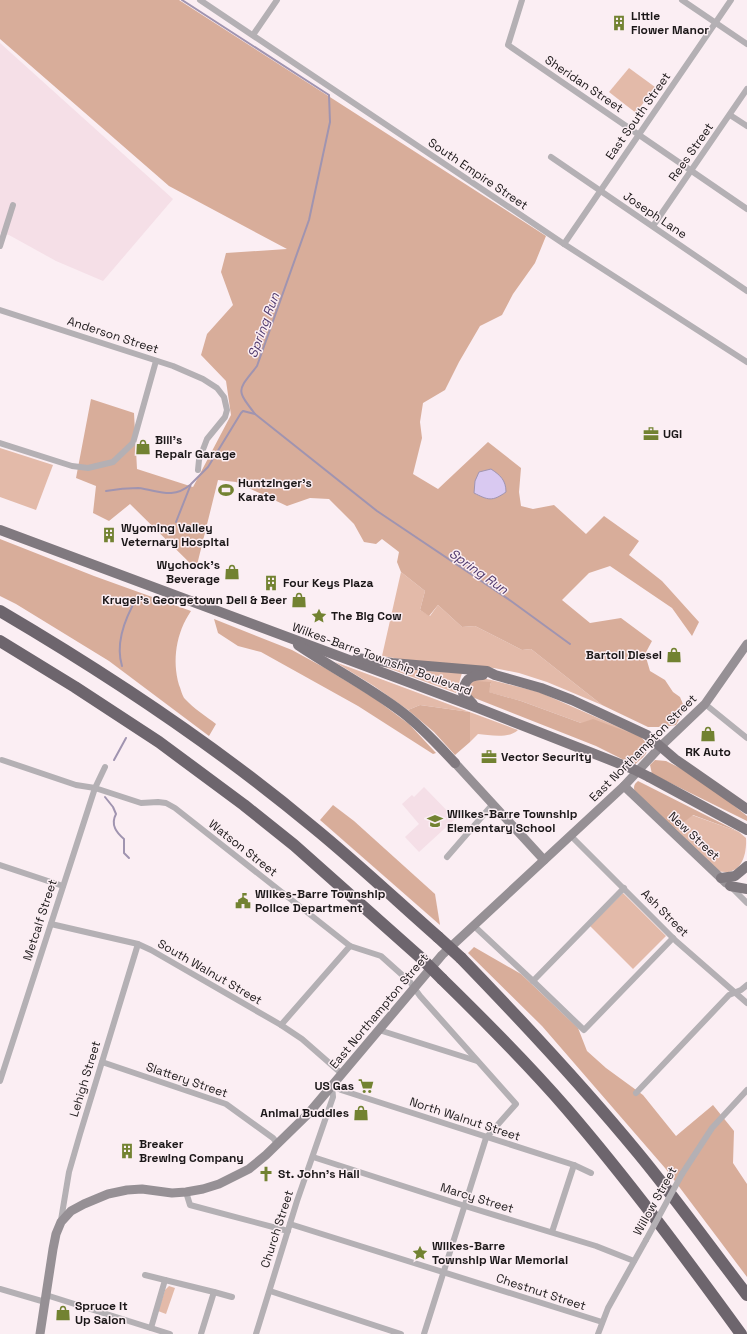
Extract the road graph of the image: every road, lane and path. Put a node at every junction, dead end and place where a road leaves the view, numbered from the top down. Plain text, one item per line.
1 (200, 0) edge
2 (277, 0) edge
3 (522, 0) edge
4 (682, 0) edge
5 (731, 0) edge
6 (715, 23) junction
7 (253, 35) junction
8 (747, 44) edge
9 (747, 90) edge
10 (730, 115) junction
11 (747, 126) edge
12 (638, 134) junction
13 (551, 157) dead end
14 (691, 171) junction
15 (600, 190) junction
16 (13, 205) dead end
17 (747, 209) edge
18 (653, 226) junction
19 (564, 244) junction
20 (0, 246) edge
21 (747, 291) edge
22 (0, 310) edge
23 (156, 361) junction
24 (747, 362) edge
25 (0, 443) edge
26 (198, 470) dead end
27 (0, 530) edge
28 (0, 611) edge
29 (286, 637) junction
30 (0, 641) edge
31 (747, 644) edge
32 (345, 658) junction
33 (496, 675) junction
34 (705, 704) junction
35 (478, 708) junction
36 (747, 738) edge
37 (661, 746) junction
38 (2, 760) dead end
39 (455, 763) joint
40 (105, 767) dead end
41 (624, 786) junction
42 (95, 788) junction
43 (492, 805) junction
44 (747, 809) edge
45 (743, 828) edge
46 (747, 834) edge
47 (571, 836) junction
48 (447, 857) dead end
49 (544, 860) junction
50 (0, 865) edge
51 (747, 866) edge
52 (721, 878) junction
53 (63, 886) junction
54 (730, 886) junction
55 (624, 888) junction
56 (747, 888) edge
57 (747, 903) edge
58 (51, 924) junction
59 (473, 925) junction
60 (673, 938) junction
61 (138, 944) junction
62 (350, 946) junction
63 (533, 980) junction
64 (747, 985) edge
65 (415, 988) junction
66 (736, 992) junction
67 (747, 1003) edge
68 (281, 1025) junction
69 (379, 1030) junction
70 (477, 1061) junction
71 (102, 1062) junction
72 (342, 1074) junction
73 (0, 1081) edge
74 (332, 1085) junction
75 (747, 1090) edge
76 (636, 1092) dead end
77 (486, 1138) junction
78 (278, 1144) junction
79 (313, 1157) junction
80 (574, 1165) junction
81 (591, 1173) dead end
82 (186, 1192) junction
83 (465, 1206) junction
84 (61, 1222) junction
85 (290, 1224) junction
86 (288, 1231) junction
87 (552, 1232) junction
88 (634, 1261) junction
89 (443, 1272) junction
90 (144, 1275) dead end
91 (165, 1280) junction
92 (0, 1289) edge
93 (270, 1291) junction
94 (214, 1292) junction
95 (747, 1295) edge
96 (232, 1297) dead end
97 (45, 1299) junction
98 (602, 1322) junction
99 (151, 1328) junction
100 (40, 1334) edge
101 (170, 1334) edge
102 (201, 1334) edge
103 (256, 1334) edge
104 (401, 1334) edge
105 (424, 1334) edge
106 (598, 1334) edge
107 (741, 1334) edge

1 - 7 street, South Empire Street
2 - 7 street
3 - 12 street, Sheridan Street
4 - 6 street
5 - 6 street, East South Street
6 - 8 street
6 - 12 street, East South Street
7 - 19 street, South Empire Street
9 - 10 street, Rees Street
10 - 11 street
10 - 14 street, Rees Street
12 - 14 street, Sheridan Street
12 - 15 street, East South Street
13 - 15 street, Joseph Lane
14 - 17 street, Sheridan Street
14 - 18 street, Rees Street
15 - 18 street, Joseph Lane
15 - 19 street, East South Street
16 - 20 street
18 - 21 street, Joseph Lane
19 - 24 street, South Empire Street
22 - 23 street, Anderson Street
23 - 25 street
23 - 26 street, Anderson Street
27 - 29 main road, Wilkes-Barre Township Boulevard
28 - 95 highway, bridge
29 - 32 main road, Wilkes-Barre Township Boulevard
29 - 39 main road
30 - 107 highway, bridge
31 - 34 main road, East Northampton Street
32 - 33 main road
32 - 35 main road, Wilkes-Barre Township Boulevard
33 - 35 main road
33 - 37 main road
34 - 36 street
34 - 37 main road, East Northampton Street
35 - 45 main road, Wilkes-Barre Township Boulevard, bridge
37 - 41 main road, East Northampton Street
37 - 44 main road
38 - 42 street, Watson Street
39 - 43 main road
40 - 42 street, Metcalf Street
41 - 47 main road, East Northampton Street
41 - 52 main road, New Street
42 - 53 street, Metcalf Street
42 - 62 street, Watson Street
43 - 48 street
43 - 49 main road
45 - 46 main road, Wilkes-Barre Township Boulevard
47 - 49 main road, East Northampton Street
47 - 55 street, Ash Street
49 - 59 main road, East Northampton Street
50 - 53 street
51 - 52 main road
52 - 54 main road, New Street
53 - 58 street, Metcalf Street
54 - 56 main road
54 - 57 street, New Street
55 - 60 street, Ash Street
55 - 63 street
58 - 61 street, South Walnut Street
58 - 73 street, Metcalf Street
59 - 63 street
59 - 65 main road, East Northampton Street
60 - 63 street
60 - 66 street, Ash Street
61 - 68 street, South Walnut Street
61 - 71 street, Lehigh Street
62 - 65 street, Watson Street
62 - 68 street
64 - 66 street
65 - 69 main road, East Northampton Street
65 - 70 street, Watson Street
66 - 67 street, Ash Street
66 - 76 street
68 - 72 street, South Walnut Street
69 - 70 street
69 - 72 main road, East Northampton Street
70 - 77 street, Watson Street
71 - 78 street, Slattery Street
71 - 84 street, Lehigh Street
72 - 74 main road, East Northampton Street
74 - 77 street, North Walnut Street
74 - 78 main road, East Northampton Street
74 - 79 street, Church Street
75 - 88 street, Willow Street, bridge
77 - 80 street, North Walnut Street
77 - 83 street
78 - 82 main road, East Northampton Street
79 - 83 street, Marcy Street
79 - 85 street, Church Street
80 - 81 street, North Walnut Street
80 - 87 street
82 - 84 main road, East Northampton Street
82 - 86 street
83 - 87 street, Marcy Street
83 - 89 street
84 - 97 main road
85 - 86 street, Church Street
85 - 89 street, Chestnut Street
86 - 93 street, Church Street
87 - 88 street, Marcy Street
88 - 98 street, Willow Street
89 - 98 street, Chestnut Street
89 - 105 street
90 - 91 street
91 - 94 street
91 - 99 street
92 - 97 street
93 - 103 street, Church Street
93 - 104 street
94 - 96 street
94 - 102 street
97 - 99 street
97 - 100 main road
98 - 106 street, Willow Street
99 - 101 street

